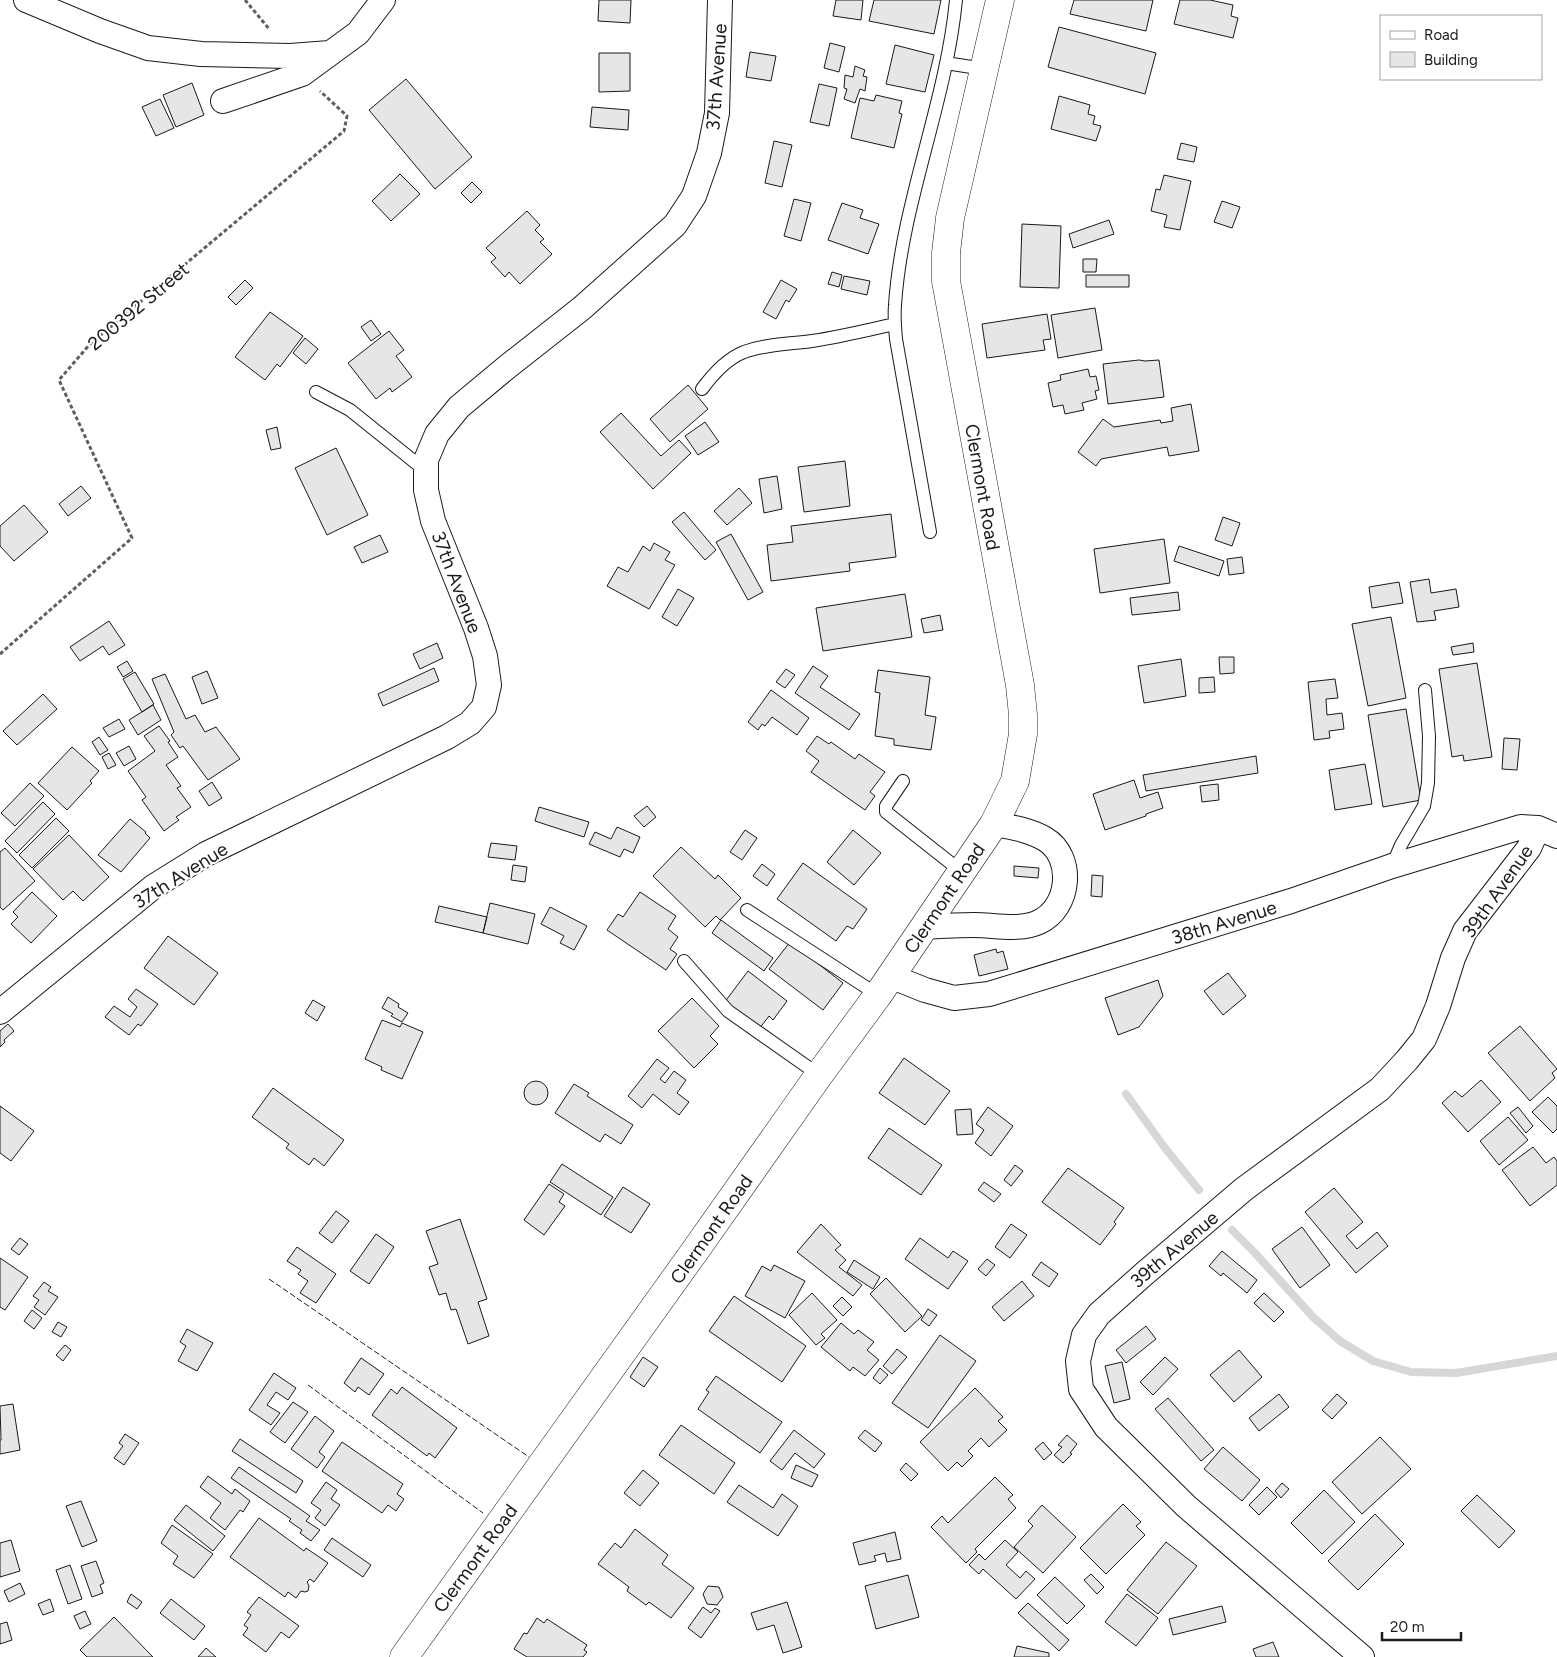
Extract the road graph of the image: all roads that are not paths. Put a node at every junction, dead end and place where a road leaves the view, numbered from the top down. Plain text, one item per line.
1 (26, 0) edge
2 (383, 0) edge
3 (720, 0) edge
4 (956, 0) edge
5 (1000, 0) edge
6 (330, 53) junction
7 (946, 63) junction
8 (984, 69) junction
9 (223, 101) dead end
10 (895, 324) junction
11 (702, 389) dead end
12 (316, 392) dead end
13 (426, 471) junction
14 (930, 532) dead end
15 (1425, 690) dead end
16 (903, 781) dead end
17 (994, 824) junction
18 (1547, 832) edge
19 (1392, 866) junction
20 (962, 872) junction
21 (747, 910) dead end
22 (924, 927) junction
23 (684, 961) dead end
24 (884, 986) junction
25 (0, 1012) edge
26 (819, 1075) junction
27 (404, 1657) edge
28 (1362, 1657) edge

1 - 6 street
2 - 6 street
3 - 13 street, 37th Avenue
4 - 7 lane
5 - 8 street, Clermont Road
6 - 9 street
7 - 8 lane
7 - 10 lane
8 - 17 street, Clermont Road
10 - 11 lane
10 - 14 lane
12 - 13 lane
13 - 25 street, 37th Avenue
15 - 19 lane
16 - 20 lane
17 - 20 street, Clermont Road
17 - 22 street
18 - 19 street, 38th Avenue
18 - 28 street, 39th Avenue
19 - 24 street, 38th Avenue
20 - 22 street, Clermont Road
21 - 24 lane
22 - 24 street, Clermont Road
23 - 26 lane
24 - 26 street, Clermont Road
26 - 27 street, Clermont Road

